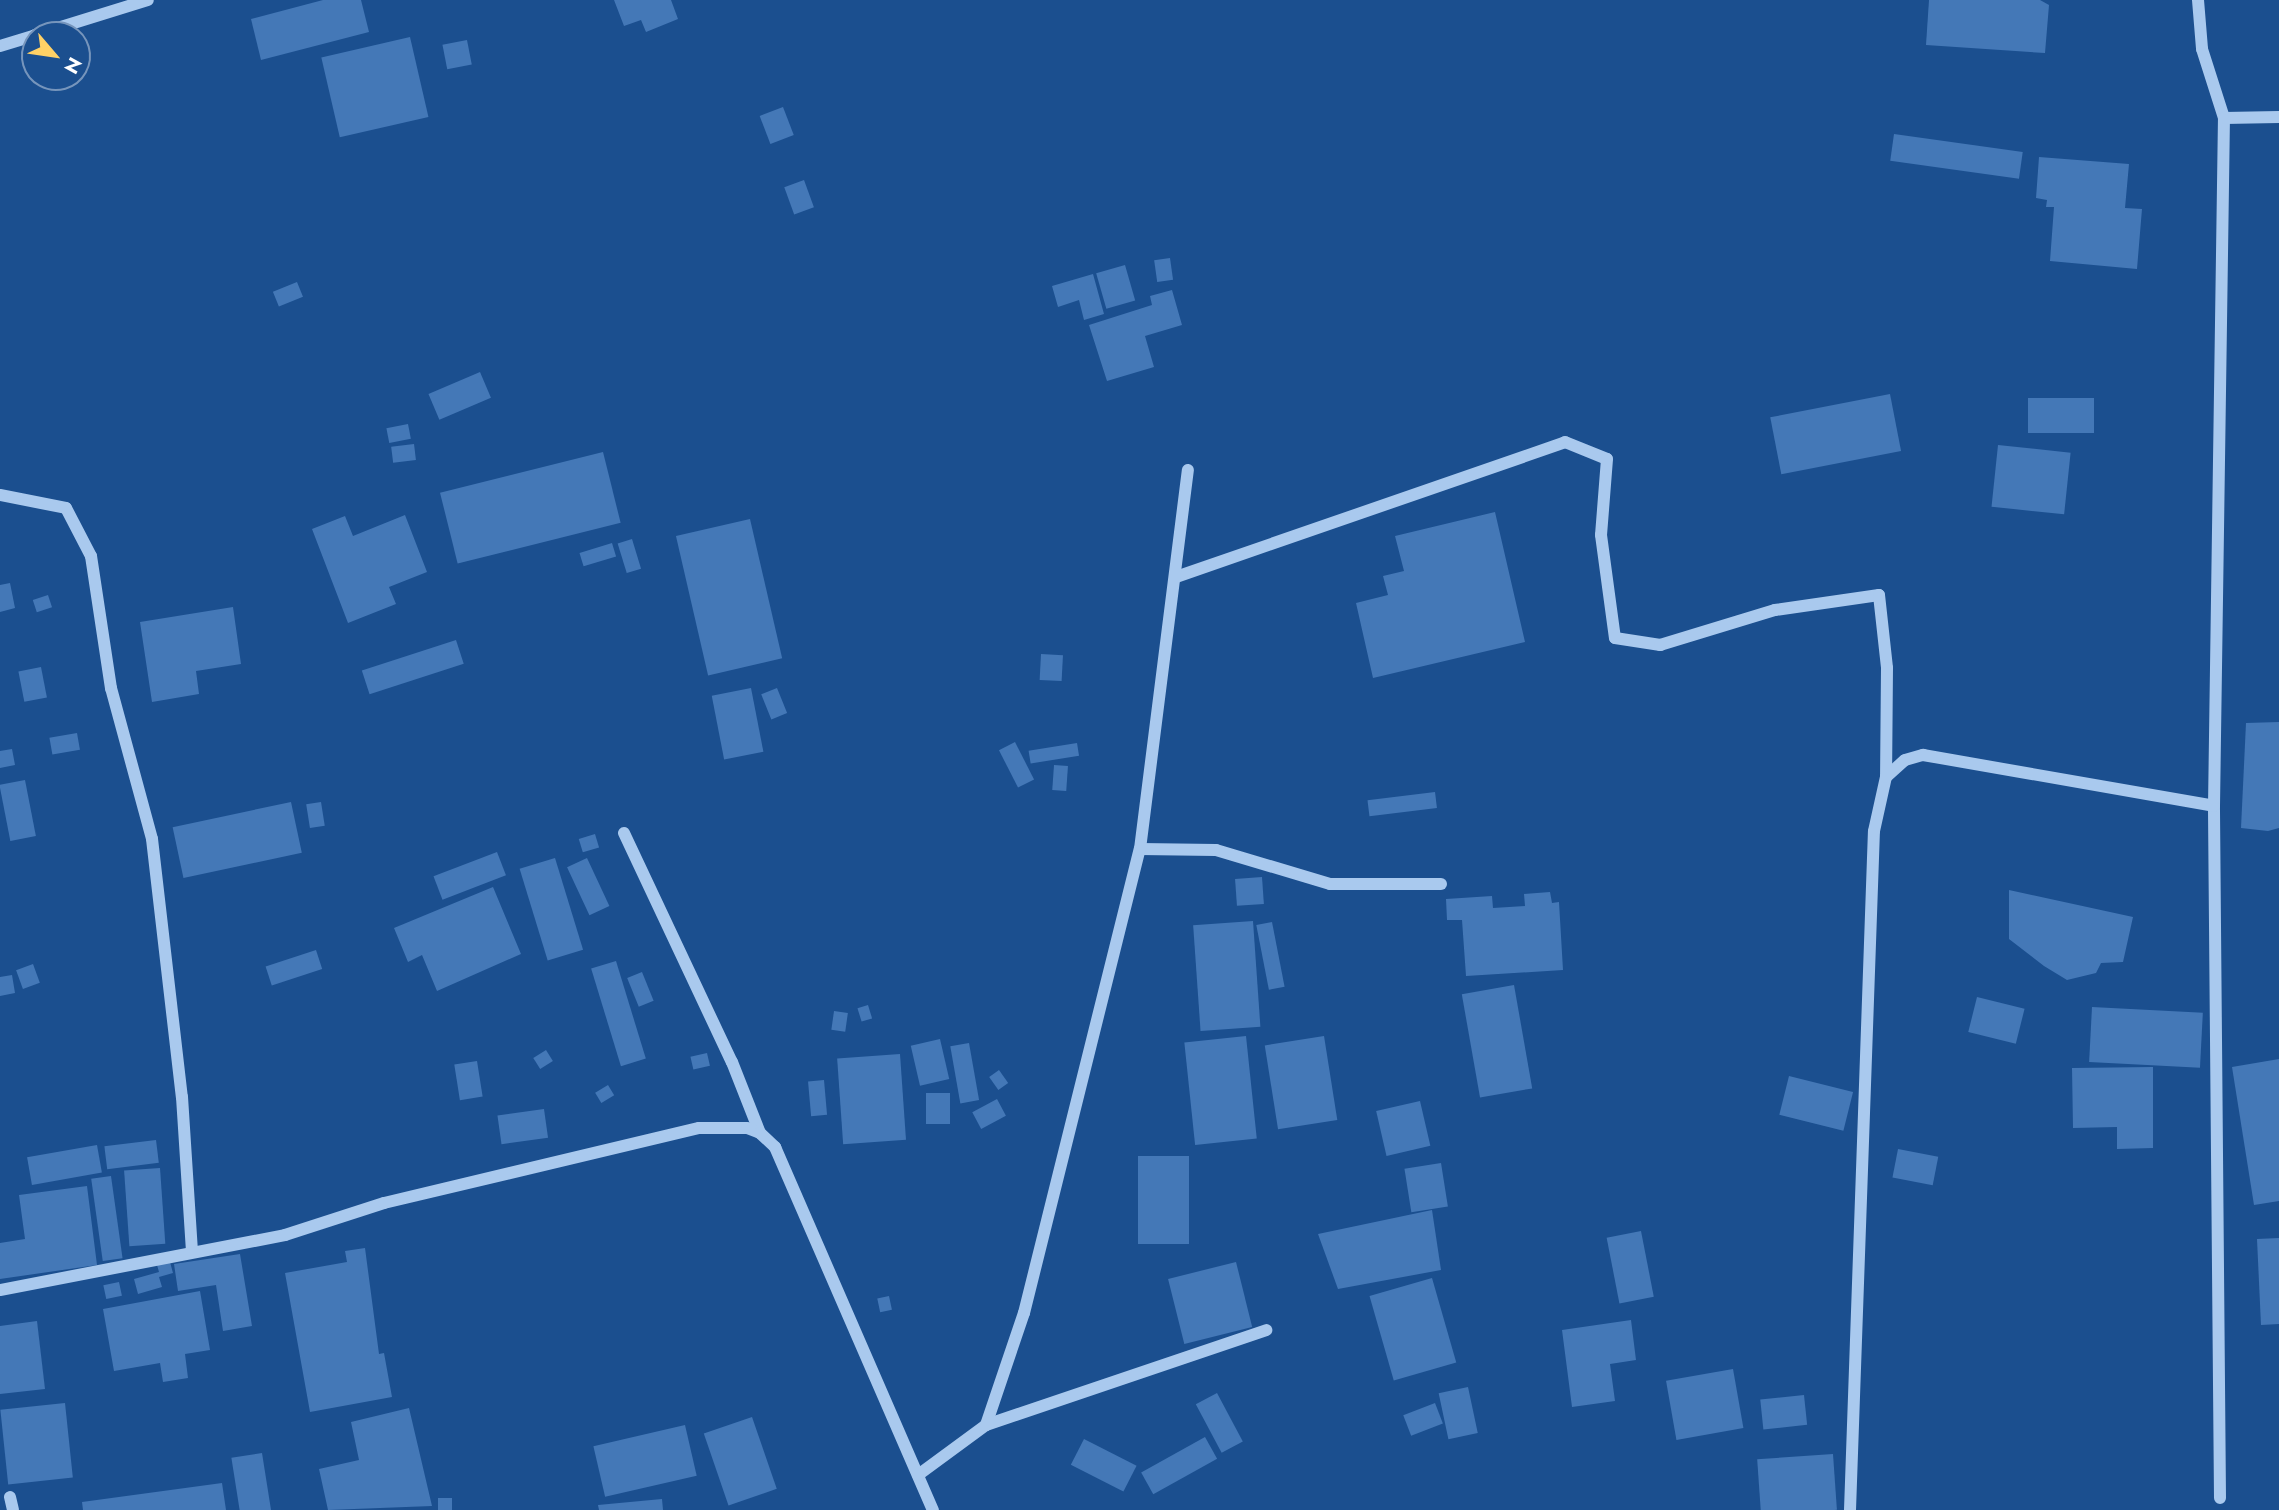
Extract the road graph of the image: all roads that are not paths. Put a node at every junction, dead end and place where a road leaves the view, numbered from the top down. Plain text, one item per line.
1 (148, 0) edge
2 (2198, 0) edge
3 (80, 21) edge
4 (21, 39) edge
5 (0, 46) edge
6 (2279, 117) edge
7 (2224, 118) junction
8 (1188, 470) dead end
9 (0, 495) edge
10 (1176, 577) junction
11 (1886, 776) junction
12 (2214, 806) junction
13 (624, 833) dead end
14 (1140, 849) junction
15 (1441, 884) dead end
16 (761, 1133) junction
17 (192, 1251) junction
18 (0, 1290) edge
19 (1266, 1330) dead end
20 (986, 1425) junction
21 (918, 1475) junction
22 (2220, 1498) dead end
23 (933, 1510) edge
24 (1850, 1510) edge

1 - 3 street
2 - 7 street
4 - 5 street
6 - 7 street
7 - 12 street
8 - 10 street
9 - 17 street
10 - 11 street
10 - 14 street
11 - 12 street
11 - 24 street
12 - 22 street
13 - 16 street
14 - 15 street
14 - 20 street
16 - 17 street
16 - 21 street
17 - 18 street
19 - 20 street
20 - 21 street
21 - 23 street

